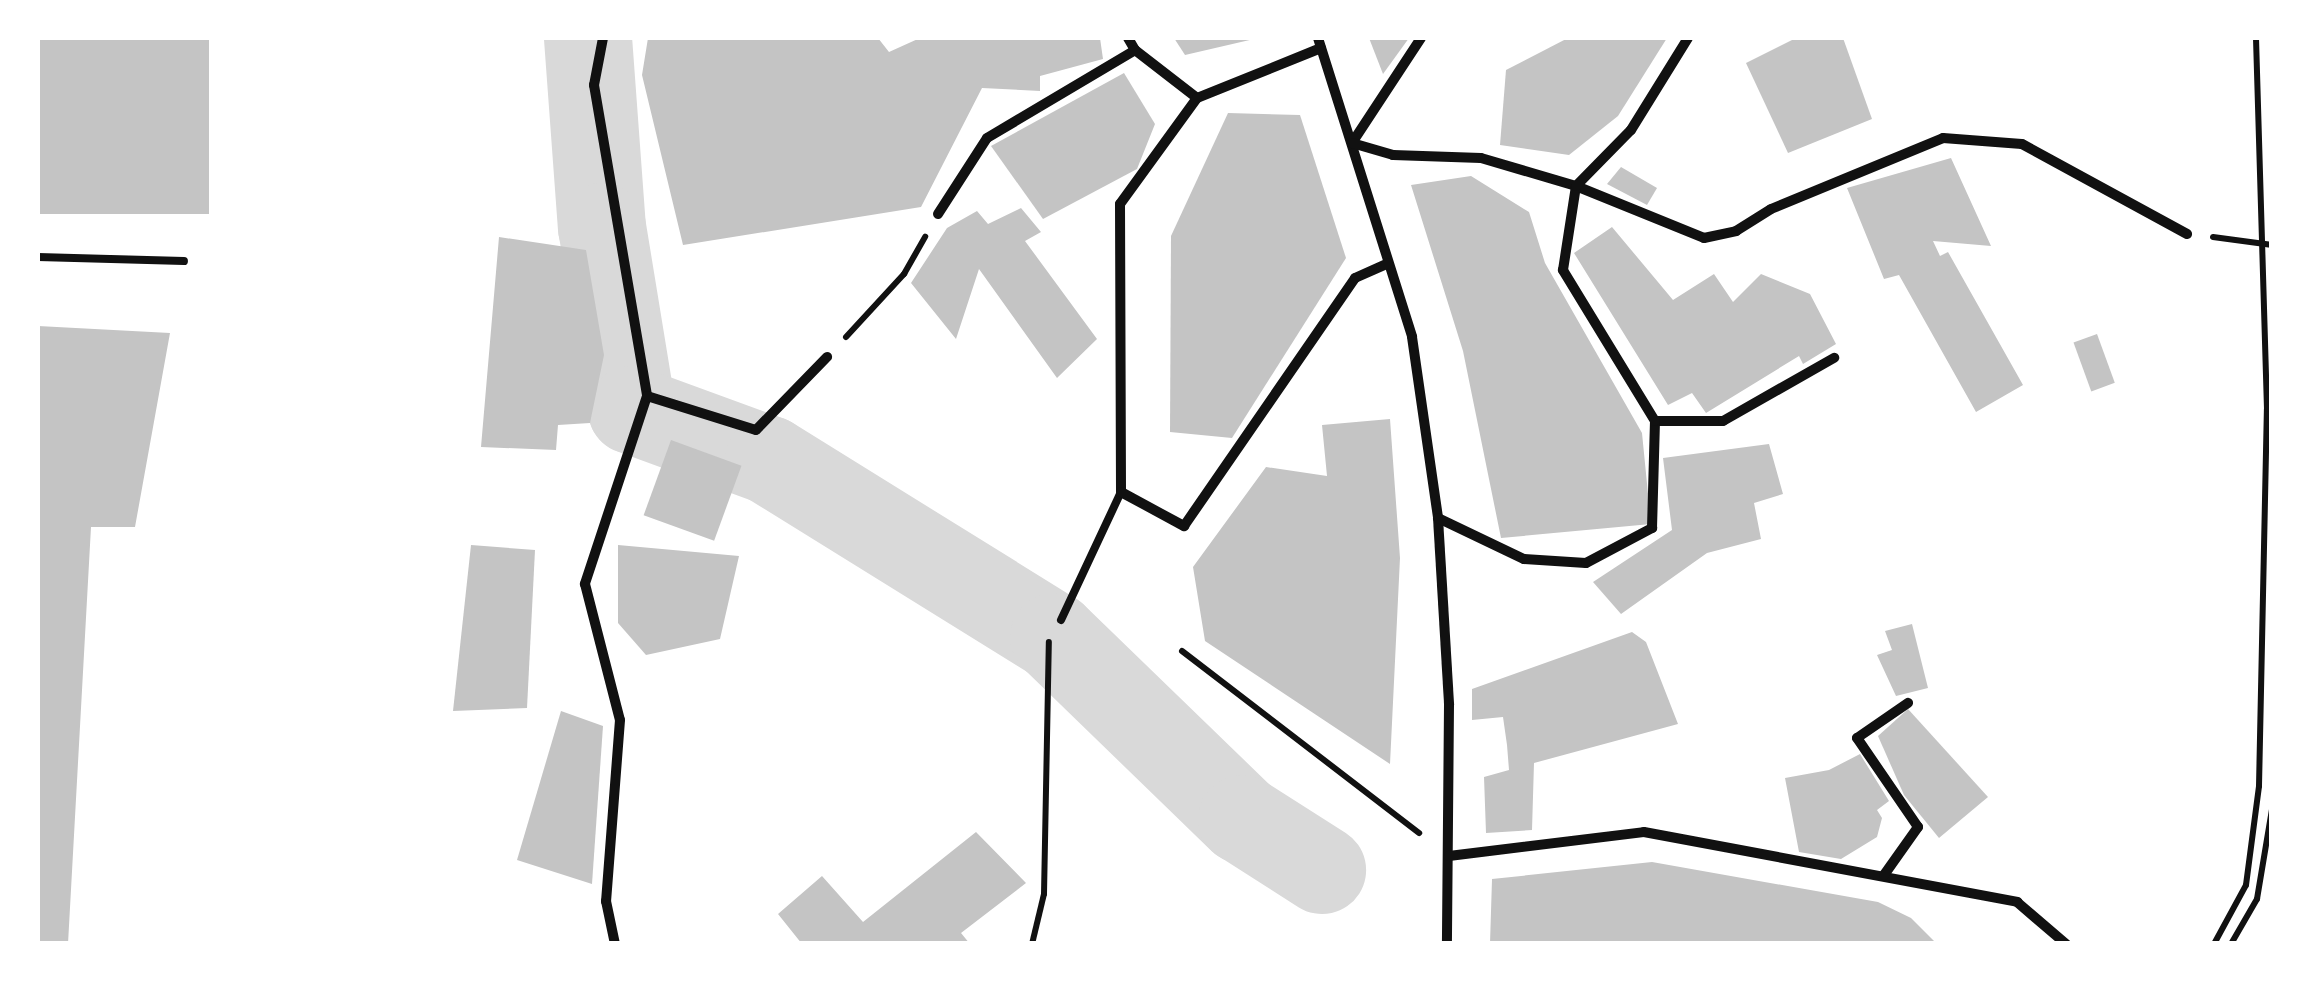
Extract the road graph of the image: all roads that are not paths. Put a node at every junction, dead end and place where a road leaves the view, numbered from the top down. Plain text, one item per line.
1 (604, 38) edge
2 (1128, 38) edge
3 (1421, 38) edge
4 (1688, 38) edge
5 (1320, 43) edge
6 (1134, 50) junction
7 (1196, 98) junction
8 (1352, 143) junction
9 (1576, 186) junction
10 (938, 214) road end
11 (2187, 234) road end
12 (38, 257) edge
13 (184, 260) dead end
14 (1388, 263) junction
15 (827, 358) road end
16 (1834, 358) dead end
17 (647, 396) junction
18 (1655, 421) junction
19 (1121, 492) junction
20 (1438, 518) junction
21 (1061, 620) dead end
22 (1908, 703) dead end
23 (1448, 856) junction
24 (1884, 875) junction
25 (614, 944) edge
26 (1447, 944) edge
27 (2066, 944) edge

1 - 17 street
2 - 6 street
3 - 8 street
4 - 9 street
5 - 7 street
5 - 8 street
6 - 7 street
6 - 10 street
7 - 19 street
8 - 9 street
8 - 14 street
9 - 11 street
9 - 18 street
12 - 13 lane
14 - 19 street
14 - 20 street
15 - 17 street
16 - 18 street
17 - 25 street
18 - 20 street
19 - 21 lane
20 - 23 street
22 - 24 street
23 - 24 street
23 - 26 street
24 - 27 street

